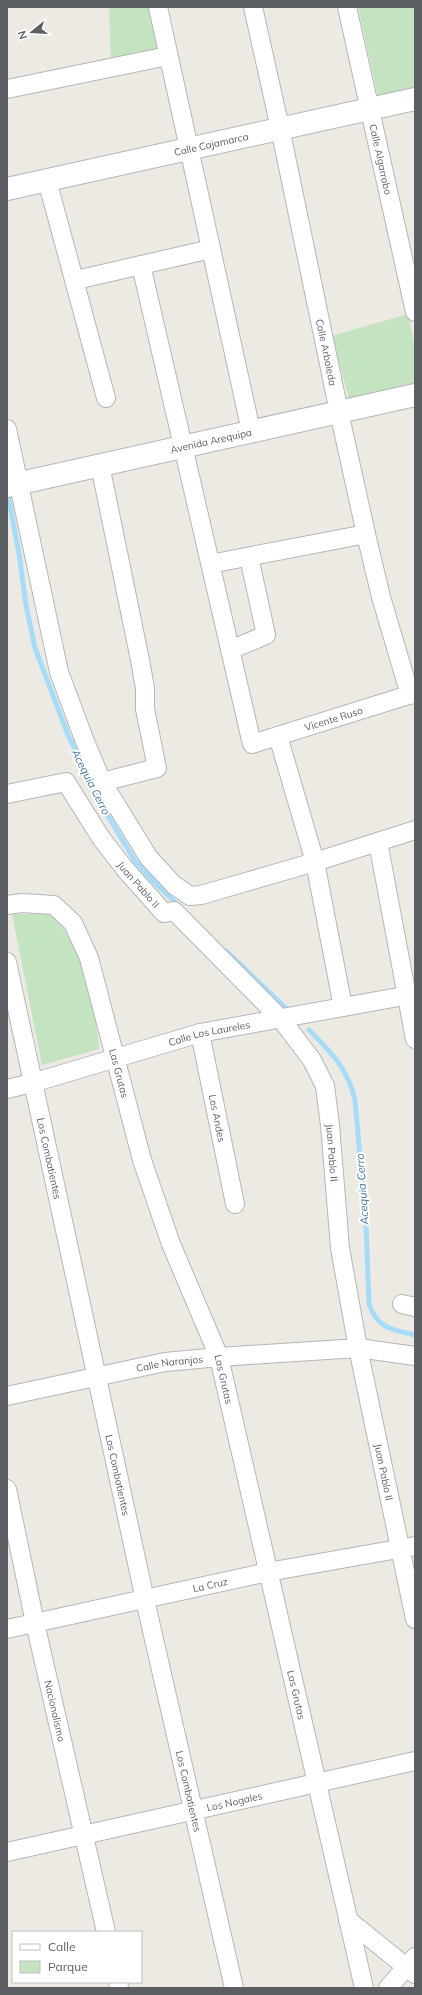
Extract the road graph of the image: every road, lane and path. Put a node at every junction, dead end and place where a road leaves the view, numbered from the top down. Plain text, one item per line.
1 (158, 7) edge
2 (253, 7) edge
3 (347, 7) edge
4 (168, 56) junction
5 (7, 89) edge
6 (415, 99) edge
7 (369, 109) junction
8 (280, 128) junction
9 (189, 148) junction
10 (47, 180) junction
11 (7, 189) edge
12 (211, 249) junction
13 (140, 265) junction
14 (76, 280) junction
15 (415, 312) edge
16 (415, 395) edge
17 (106, 398) dead end
18 (339, 412) junction
19 (7, 428) edge
20 (251, 431) junction
21 (183, 447) junction
22 (100, 465) junction
23 (13, 485) edge
24 (366, 534) junction
25 (249, 557) junction
26 (210, 564) junction
27 (230, 650) junction
28 (412, 694) edge
29 (278, 736) junction
30 (102, 782) junction
31 (7, 794) edge
32 (415, 830) edge
33 (378, 842) junction
34 (315, 862) junction
35 (7, 905) edge
36 (7, 962) edge
37 (411, 995) edge
38 (343, 1007) junction
39 (290, 1016) junction
40 (200, 1033) junction
41 (415, 1039) edge
42 (116, 1058) junction
43 (32, 1083) junction
44 (7, 1089) edge
45 (234, 1204) dead end
46 (358, 1348) junction
47 (219, 1356) junction
48 (415, 1356) edge
49 (96, 1377) junction
50 (7, 1396) edge
51 (7, 1490) edge
52 (408, 1547) edge
53 (268, 1572) junction
54 (145, 1600) junction
55 (415, 1619) edge
56 (35, 1623) junction
57 (7, 1629) edge
58 (415, 1761) edge
59 (317, 1783) junction
60 (192, 1810) junction
61 (84, 1834) junction
62 (7, 1852) edge
63 (348, 1920) junction
64 (106, 1931) edge
65 (412, 1966) edge
66 (234, 1988) edge
67 (364, 1988) edge
68 (388, 1988) edge

1 - 4 street
2 - 8 street, Calle Arboleda
3 - 7 street, Calle Algarrobo
4 - 5 street
4 - 9 street
6 - 7 street, Calle Cajamarca
7 - 8 street, Calle Cajamarca
7 - 15 street, Calle Algarrobo
8 - 9 street, Calle Cajamarca
8 - 18 street, Calle Arboleda
9 - 10 street, Calle Cajamarca
9 - 12 street
10 - 11 street, Calle Cajamarca
10 - 14 street
12 - 13 street
12 - 20 street
13 - 14 street
13 - 21 street
14 - 17 street
16 - 18 street, Avenida Arequipa
18 - 20 street, Avenida Arequipa
18 - 24 street, Calle Arboleda
19 - 23 street
20 - 21 street, Avenida Arequipa
21 - 22 street, Avenida Arequipa
21 - 26 street
22 - 23 street, Avenida Arequipa
22 - 30 street
23 - 30 street
24 - 25 street
24 - 28 street, Calle Arboleda
25 - 26 street
25 - 27 street
26 - 27 street
27 - 29 street, Vicente Ruso
28 - 29 street, Vicente Ruso
29 - 34 street
30 - 34 street
31 - 39 street, Juan Pablo II
32 - 33 street
33 - 34 street
33 - 37 street
34 - 38 street
35 - 42 street, Las Grutas
36 - 43 street, Los Combatientes
37 - 38 street, Calle Los Laureles
37 - 41 street
38 - 39 street, Calle Los Laureles
39 - 40 street, Calle Los Laureles
39 - 46 street, Juan Pablo II
40 - 42 street, Calle Los Laureles
40 - 45 street, Los Andes
42 - 43 street, Calle Los Laureles
42 - 47 street, Las Grutas
43 - 44 street, Calle Los Laureles
43 - 49 street, Los Combatientes
46 - 47 street, Calle Naranjos
46 - 48 street, Calle Naranjos
46 - 52 street, Juan Pablo II
47 - 49 street, Calle Naranjos
47 - 53 street, Las Grutas
49 - 50 street, Calle Naranjos
49 - 54 street, Los Combatientes
51 - 56 street, Nacionalismo
52 - 53 street, La Cruz
52 - 55 street, Juan Pablo II
53 - 54 street, La Cruz
53 - 59 street, Las Grutas
54 - 56 street, La Cruz
54 - 60 street, Los Combatientes
56 - 57 street, La Cruz
56 - 61 street, Nacionalismo
58 - 59 street, Los Nogales
59 - 60 street, Los Nogales
59 - 63 street, Las Grutas
60 - 61 street, Los Nogales
60 - 66 street, Los Combatientes
61 - 62 street, Los Nogales
61 - 64 street, Nacionalismo
63 - 65 street
63 - 67 street, Las Grutas
65 - 68 street

